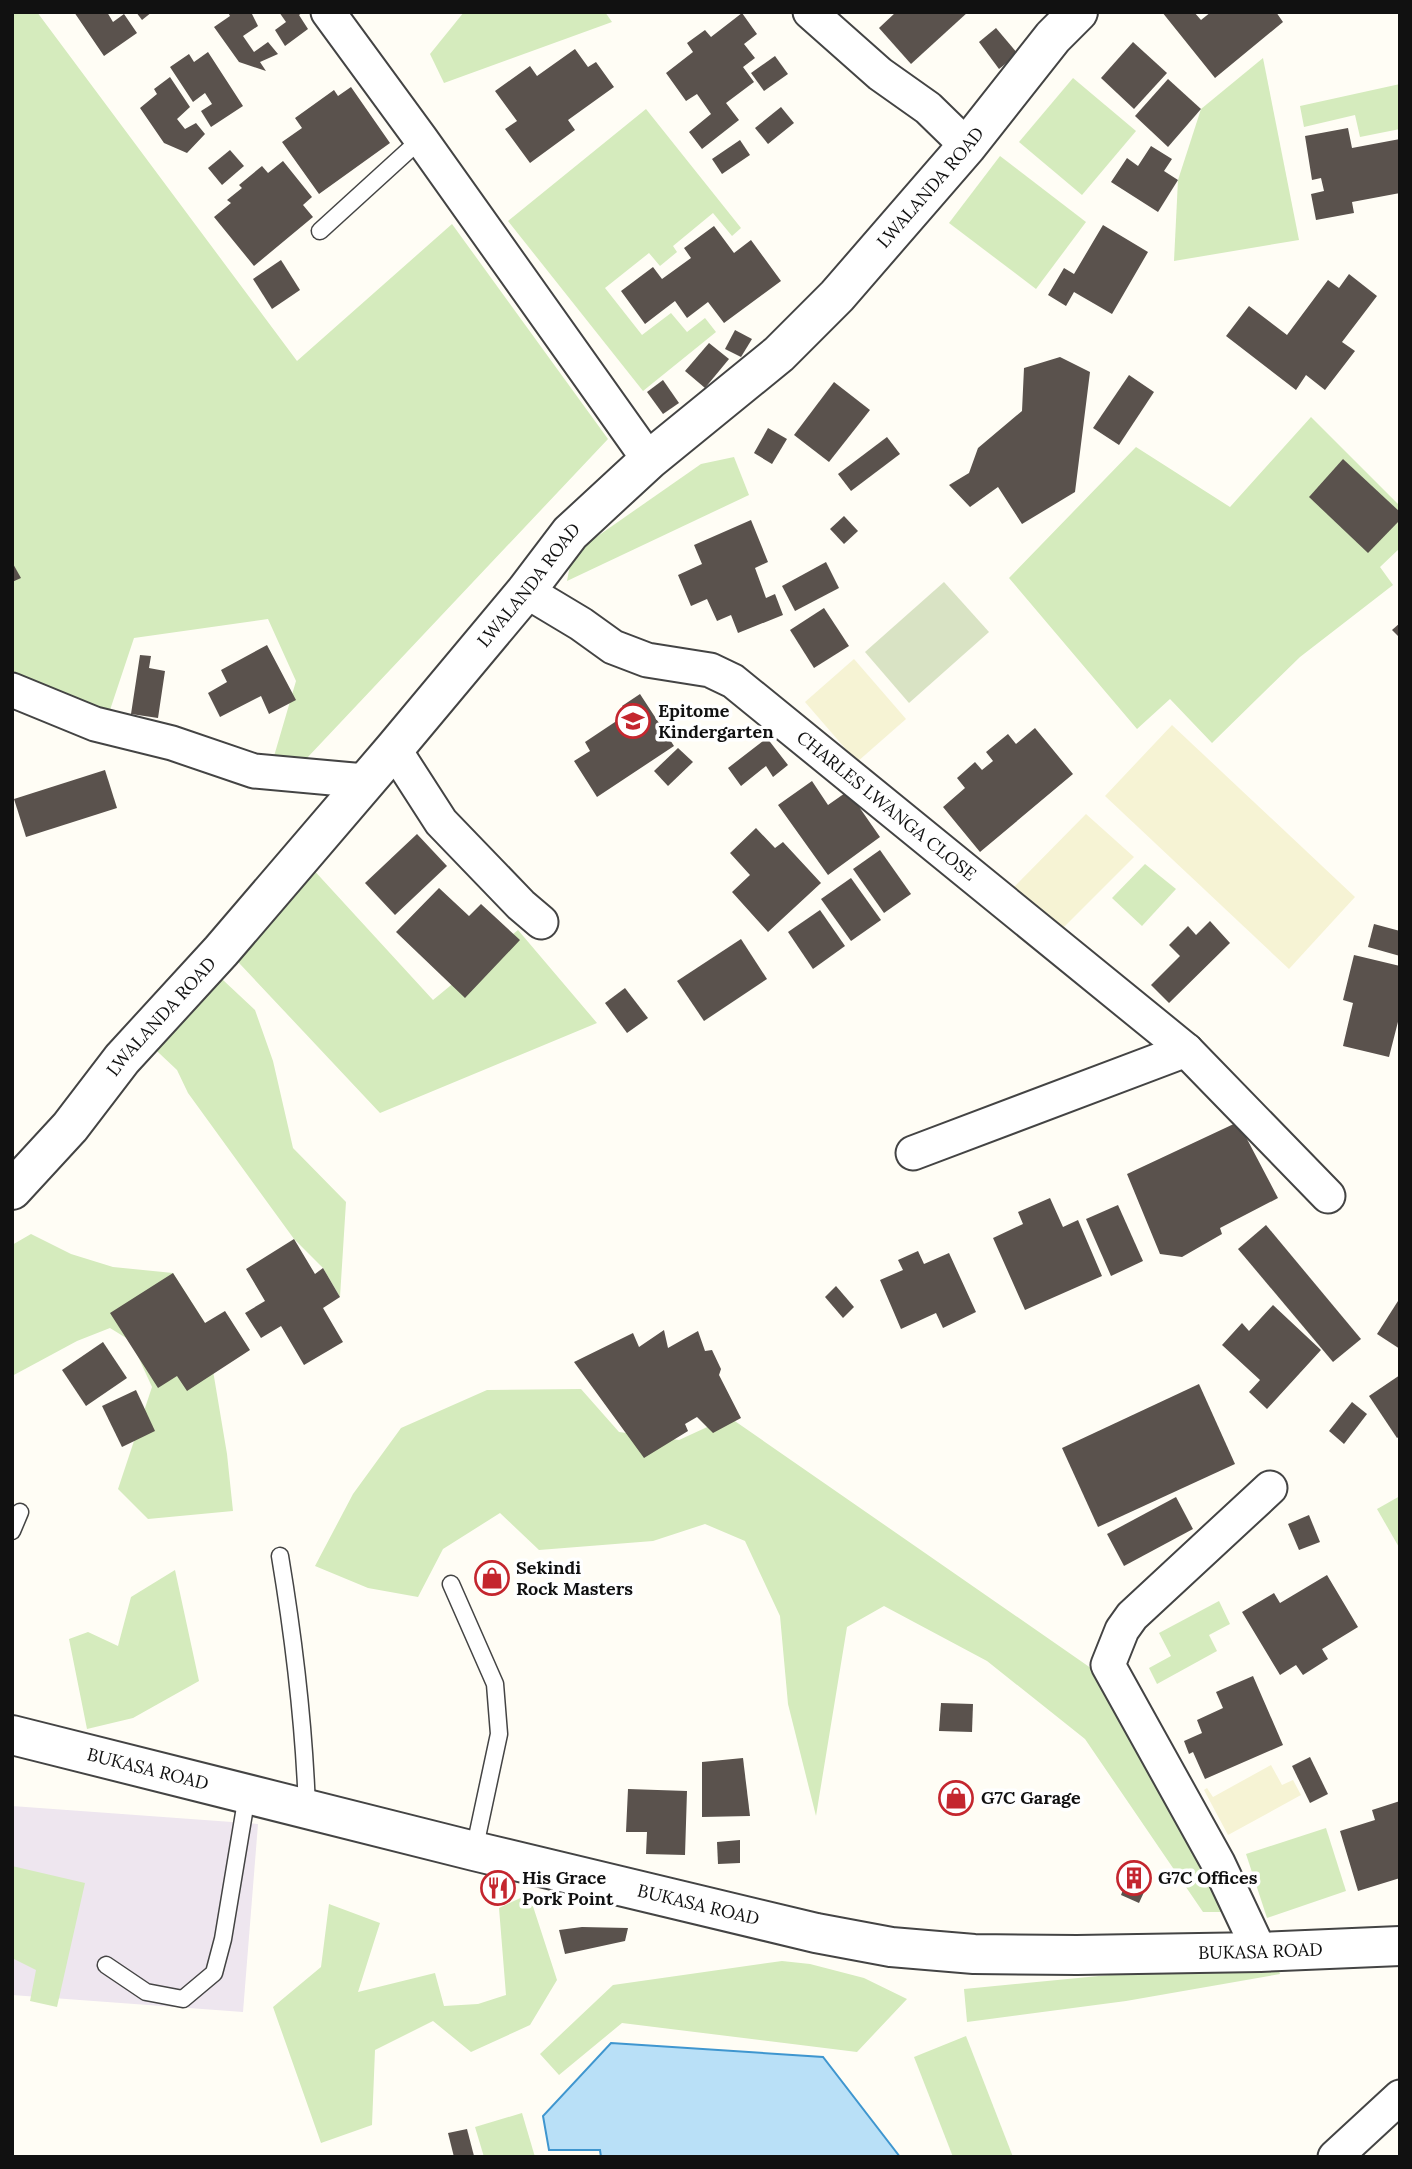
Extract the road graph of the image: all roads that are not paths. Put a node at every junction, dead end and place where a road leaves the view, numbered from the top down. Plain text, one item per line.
1 (328, 12) edge
2 (810, 12) edge
3 (1078, 12) edge
4 (421, 139) junction
5 (967, 146) junction
6 (320, 231) dead end
7 (649, 460) junction
8 (526, 591) junction
9 (12, 690) edge
10 (394, 749) junction
11 (365, 781) junction
12 (541, 922) dead end
13 (1186, 1050) junction
14 (913, 1153) dead end
15 (12, 1190) edge
16 (1328, 1196) dead end
17 (1270, 1489) dead end
18 (20, 1512) dead end
19 (12, 1531) edge
20 (280, 1556) dead end
21 (451, 1584) dead end
22 (12, 1735) edge
23 (247, 1795) junction
24 (307, 1809) junction
25 (474, 1851) junction
26 (1400, 1946) edge
27 (1259, 1952) junction
28 (106, 1965) dead end
29 (1400, 2097) edge
30 (1335, 2157) edge

1 - 4 street
2 - 5 street
3 - 5 street, LWALANDA ROAD
4 - 6 lane
4 - 7 street
5 - 7 street, LWALANDA ROAD
7 - 8 street, LWALANDA ROAD
8 - 10 street, LWALANDA ROAD
8 - 13 street, CHARLES LWANGA CLOSE
9 - 11 street
10 - 11 street, LWALANDA ROAD
10 - 12 street
11 - 15 street, LWALANDA ROAD
13 - 14 street
13 - 16 street, CHARLES LWANGA CLOSE
17 - 27 street
18 - 19 lane
20 - 24 lane
21 - 25 lane
22 - 23 street, BUKASA ROAD
23 - 24 street, BUKASA ROAD
23 - 28 lane
24 - 25 street, BUKASA ROAD
25 - 27 street, BUKASA ROAD
26 - 27 street, BUKASA ROAD
29 - 30 street

